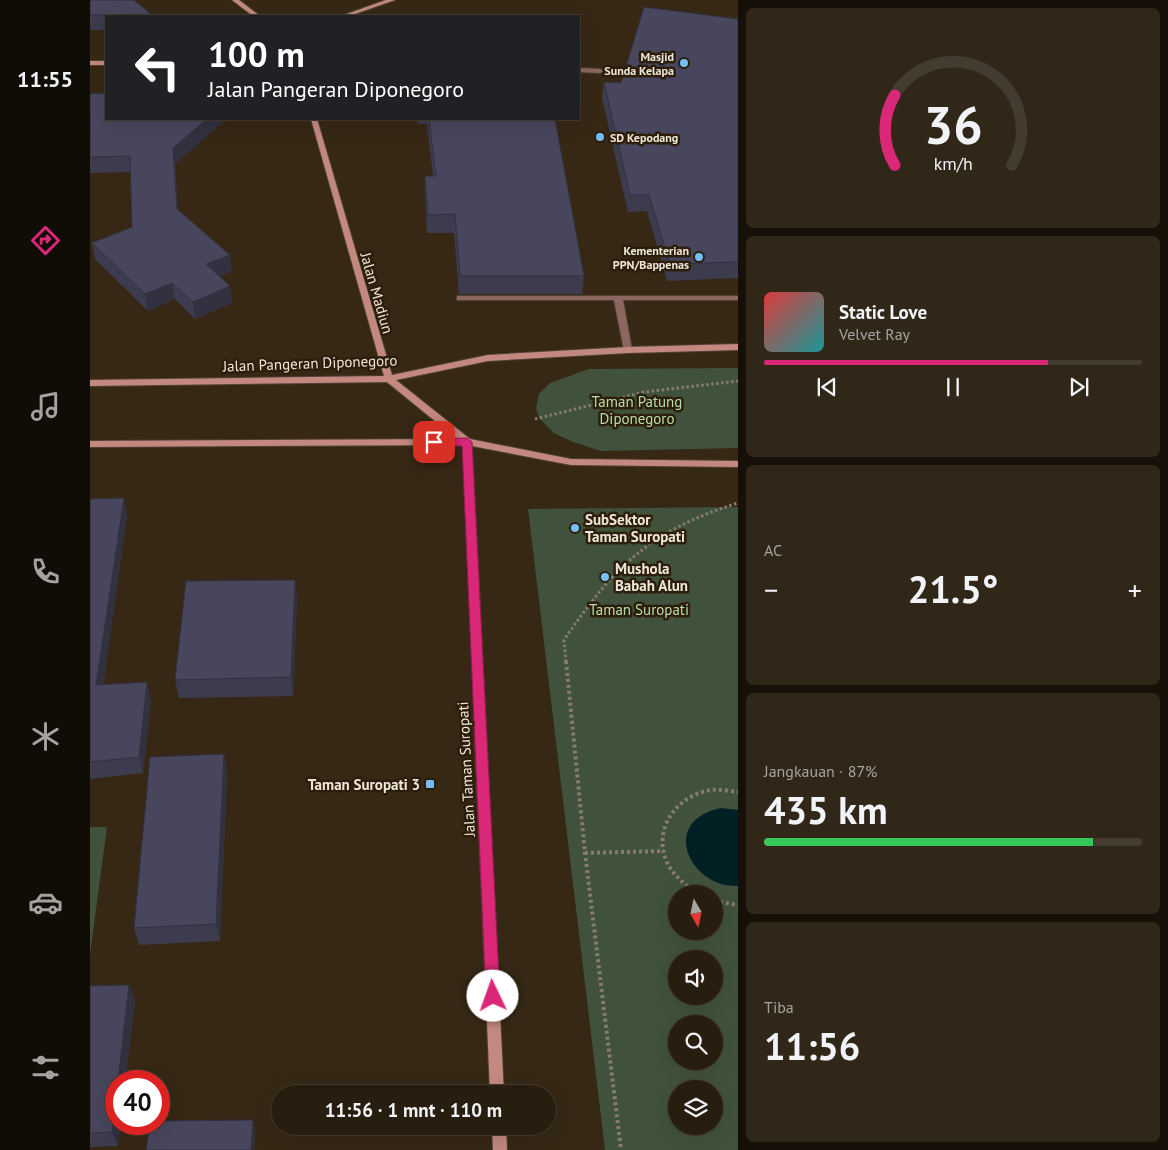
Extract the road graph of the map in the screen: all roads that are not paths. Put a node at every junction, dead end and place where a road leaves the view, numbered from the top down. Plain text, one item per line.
1 (235, 0) edge
2 (392, 0) edge
3 (256, 15) edge
4 (347, 15) edge
5 (105, 62) edge
6 (90, 63) edge
7 (580, 70) edge
8 (600, 71) dead end
9 (314, 120) edge
10 (460, 298) edge
11 (618, 298) junction
12 (738, 298) edge
13 (738, 347) edge
14 (628, 350) junction
15 (389, 379) junction
16 (90, 383) edge
17 (467, 442) junction
18 (90, 444) edge
19 (738, 464) edge
20 (497, 1085) edge
21 (499, 1135) edge
22 (500, 1150) edge

1 - 3 street
2 - 4 street
5 - 6 street
7 - 8 lane
9 - 15 street, Jalan Madiun
10 - 11 lane
11 - 12 lane
11 - 14 lane
13 - 14 street, Jalan Pangeran Diponegoro
14 - 15 street, Jalan Pangeran Diponegoro
15 - 16 street, Jalan Pangeran Diponegoro
15 - 17 street
17 - 18 street
17 - 19 street
17 - 20 street, Jalan Taman Suropati
21 - 22 street

